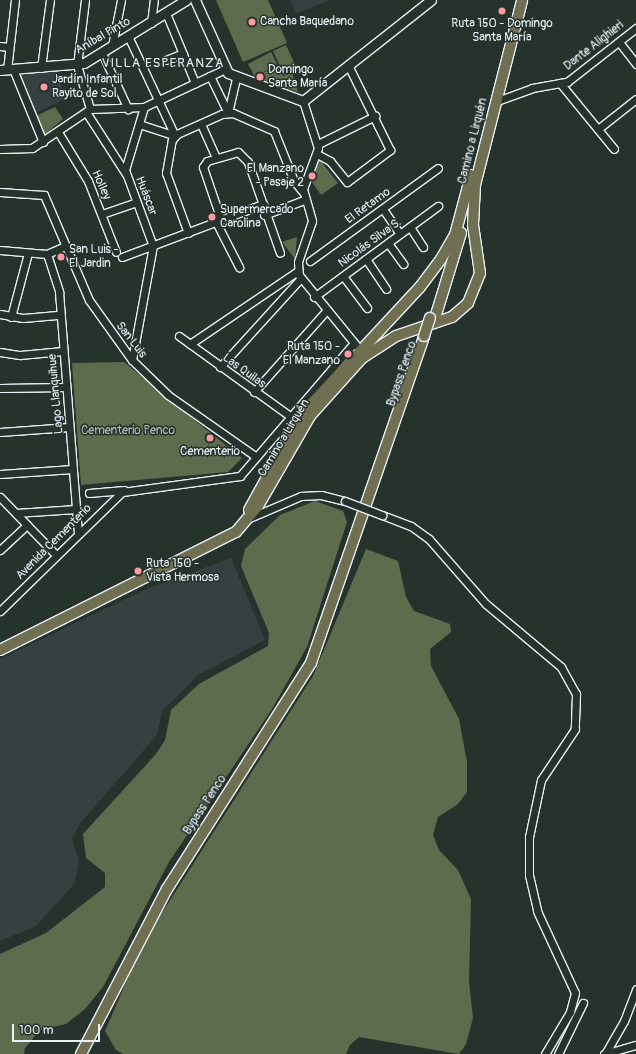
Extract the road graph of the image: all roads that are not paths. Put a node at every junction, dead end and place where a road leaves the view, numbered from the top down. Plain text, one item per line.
1 (15, 0) edge
2 (50, 0) edge
3 (85, 0) edge
4 (121, 0) edge
5 (154, 0) edge
6 (186, 0) edge
7 (195, 0) edge
8 (431, 0) edge
9 (516, 0) edge
10 (522, 0) edge
11 (166, 13) junction
12 (151, 23) junction
13 (636, 28) edge
14 (128, 36) junction
15 (619, 42) junction
16 (0, 46) edge
17 (112, 46) junction
18 (9, 47) junction
19 (102, 52) junction
20 (183, 53) junction
21 (166, 60) dead end
22 (636, 64) edge
23 (77, 65) junction
24 (348, 66) junction
25 (41, 68) junction
26 (225, 69) junction
27 (6, 70) edge
28 (210, 76) junction
29 (236, 77) junction
30 (195, 83) junction
31 (560, 84) junction
32 (636, 99) edge
33 (497, 101) junction
34 (156, 102) junction
35 (303, 102) junction
36 (144, 107) junction
37 (128, 109) junction
38 (88, 111) junction
39 (228, 113) junction
40 (375, 116) junction
41 (139, 124) junction
42 (201, 124) junction
43 (598, 129) junction
44 (58, 132) junction
45 (175, 136) junction
46 (43, 142) junction
47 (318, 144) junction
48 (0, 149) edge
49 (614, 149) dead end
50 (316, 154) junction
51 (216, 157) junction
52 (438, 168) dead end
53 (126, 174) junction
54 (475, 184) junction
55 (0, 192) edge
56 (302, 192) junction
57 (304, 200) junction
58 (136, 202) junction
59 (263, 204) junction
60 (438, 206) dead end
61 (383, 208) junction
62 (102, 214) junction
63 (264, 215) junction
64 (218, 221) junction
65 (410, 227) junction
66 (188, 233) junction
67 (400, 234) junction
68 (455, 235) junction
69 (388, 243) junction
70 (66, 246) junction
71 (154, 246) junction
72 (423, 247) dead end
73 (0, 250) edge
74 (28, 253) junction
75 (280, 253) dead end
76 (47, 254) junction
77 (366, 259) junction
78 (310, 262) dead end
79 (403, 264) dead end
80 (239, 267) dead end
81 (298, 271) junction
82 (343, 276) junction
83 (300, 279) junction
84 (386, 289) dead end
85 (314, 297) junction
86 (367, 308) dead end
87 (326, 311) junction
88 (0, 314) edge
89 (60, 315) junction
90 (11, 317) junction
91 (432, 318) junction
92 (179, 336) dead end
93 (190, 344) junction
94 (357, 347) junction
95 (63, 351) junction
96 (0, 352) edge
97 (132, 360) junction
98 (220, 367) junction
99 (66, 387) junction
100 (0, 388) edge
101 (254, 392) junction
102 (294, 419) junction
103 (70, 427) junction
104 (0, 432) edge
105 (255, 456) junction
106 (73, 469) junction
107 (0, 474) edge
108 (126, 490) junction
109 (89, 493) dead end
110 (1, 499) edge
111 (76, 509) junction
112 (16, 513) junction
113 (246, 520) junction
114 (27, 524) junction
115 (78, 533) junction
116 (0, 550) edge
117 (56, 555) junction
118 (0, 611) edge
119 (0, 650) edge
120 (636, 989) edge
121 (583, 1003) dead end
122 (636, 1045) edge
123 (81, 1054) edge
124 (545, 1054) edge
125 (558, 1054) edge
126 (604, 1054) edge

1 - 18 street
2 - 25 street
3 - 23 street
4 - 17 street
5 - 12 street
6 - 11 street, Aníbal Pinto
7 - 26 street
8 - 24 street
9 - 68 main road, Camino a Lirquén
10 - 33 main road, Camino a Lirquén
11 - 12 street, Aníbal Pinto
11 - 20 street
12 - 14 street, Aníbal Pinto
13 - 15 street, Dante Alighieri
14 - 17 street, Aníbal Pinto
14 - 34 street
15 - 22 street
15 - 31 street, Dante Alighieri
16 - 18 street
17 - 19 street, Aníbal Pinto
18 - 27 street
19 - 23 street, Aníbal Pinto
19 - 37 street
20 - 21 street
20 - 30 street
23 - 25 street, Aníbal Pinto
23 - 38 street
24 - 35 street
24 - 40 street
25 - 27 street, Aníbal Pinto
26 - 28 street
26 - 29 street
27 - 46 street
28 - 30 street
28 - 39 street
29 - 35 street
29 - 39 street
30 - 34 street
31 - 33 street, Dante Alighieri
31 - 43 street
32 - 43 street
33 - 54 main road, Camino a Lirquén
34 - 36 street
34 - 45 street
35 - 47 street
36 - 37 street
36 - 41 street, Huáscar
37 - 38 street
38 - 44 street
38 - 53 street
39 - 42 street
39 - 56 street
40 - 47 street
40 - 50 street
41 - 45 street
41 - 53 street, Huáscar
42 - 45 street
42 - 51 street
43 - 49 street
44 - 46 street
44 - 62 street, Holley
45 - 66 street
46 - 48 street
47 - 50 street
50 - 56 street
51 - 59 street
51 - 64 street
52 - 61 street, El Retamo
53 - 58 street, Huáscar
54 - 91 main road, Bypass Penco
54 - 113 main road, Camino a Lirquén
55 - 70 street, San Luis
56 - 57 street
57 - 63 street
57 - 81 street
58 - 62 street
58 - 71 street, Huáscar
59 - 63 street
59 - 64 street
60 - 65 street, Nicolás Silva S.
61 - 67 street
61 - 78 street, El Retamo
62 - 71 street, Holley
63 - 75 street
64 - 66 street
64 - 80 street
65 - 67 street, Nicolás Silva S.
65 - 72 street
66 - 71 street
67 - 69 street, Nicolás Silva S.
68 - 91 main road, Bypass Penco
68 - 94 main road, Camino a Lirquén
69 - 77 street, Nicolás Silva S.
69 - 79 street
70 - 76 street
70 - 97 street, San Luis
71 - 97 street
73 - 74 street
74 - 76 street
74 - 90 street
76 - 89 street, Lago Llanquihue
77 - 82 street, Nicolás Silva S.
77 - 84 street
81 - 83 street
81 - 93 street
82 - 85 street, Nicolás Silva S.
82 - 86 street
83 - 85 street
83 - 98 street
85 - 87 street
87 - 94 street
87 - 101 street
88 - 90 street
89 - 90 street
89 - 95 street, Lago Llanquihue
91 - 123 main road, Bypass Penco
92 - 93 street, Las Quilas
93 - 98 street, Las Quilas
94 - 102 main road, Camino a Lirquén
95 - 96 street
95 - 99 street, Lago Llanquihue
97 - 105 street, San Luis
98 - 101 street, Las Quilas
99 - 100 street
99 - 103 street, Lago Llanquihue
101 - 102 street, Las Quilas
102 - 105 street, Avenida Cementerio
102 - 113 main road, Camino a Lirquén
103 - 104 street
103 - 106 street, Lago Llanquihue
105 - 108 street, Avenida Cementerio
106 - 107 street
106 - 111 street, Lago Llanquihue
108 - 109 street, Avenida Cementerio
108 - 115 street, Avenida Cementerio
110 - 112 street
111 - 112 street
111 - 115 street, Lago Llanquihue
112 - 114 street
113 - 119 main road, Camino a Lirquén
113 - 124 street, bridge
114 - 116 street
114 - 117 street
115 - 117 street, Avenida Cementerio
117 - 118 street, Avenida Cementerio
120 - 126 street
121 - 125 street
122 - 126 street

